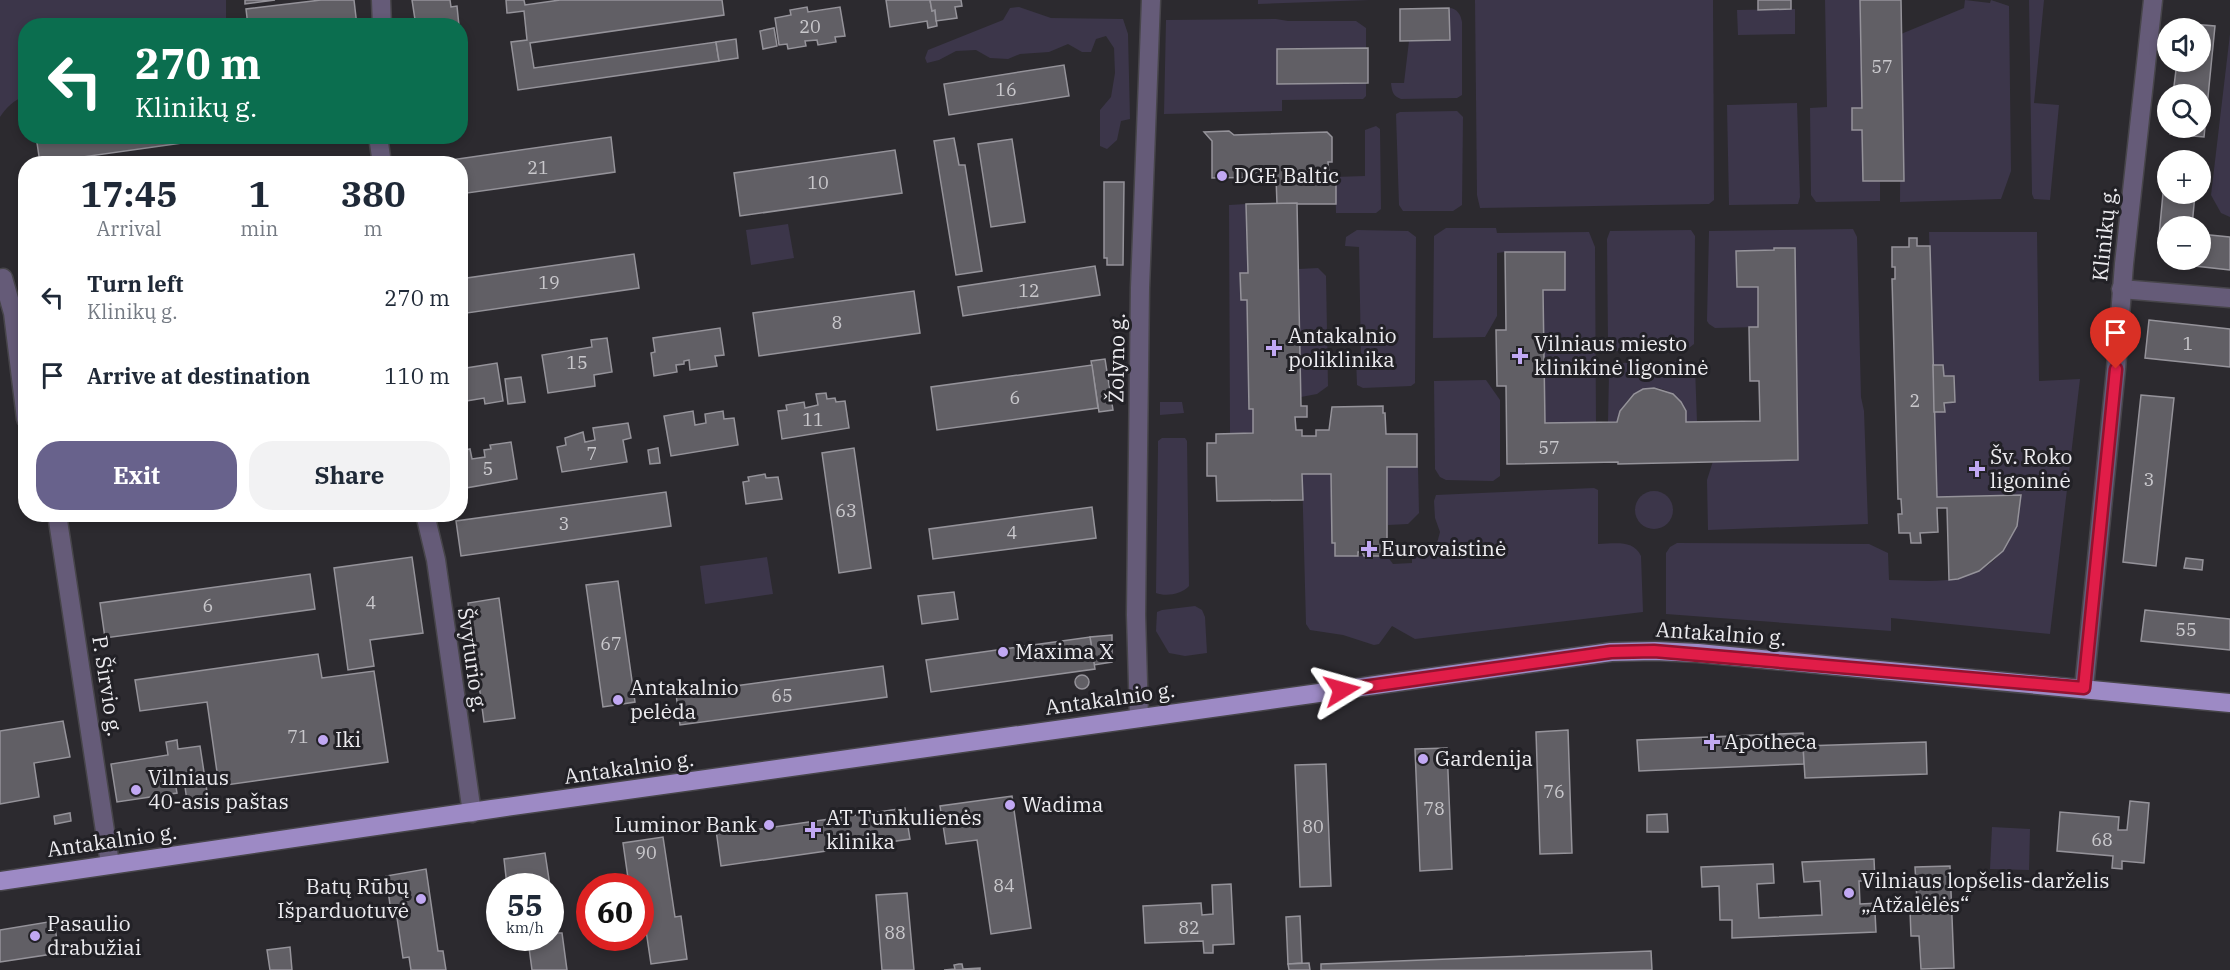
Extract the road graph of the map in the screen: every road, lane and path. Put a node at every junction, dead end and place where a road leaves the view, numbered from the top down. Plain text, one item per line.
1 (381, 0) edge
2 (1150, 0) edge
3 (2153, 0) edge
4 (381, 18) edge
5 (3, 278) dead end
6 (2121, 289) junction
7 (2230, 298) edge
8 (18, 354) edge
9 (58, 522) edge
10 (427, 522) edge
11 (2084, 688) junction
12 (2230, 703) edge
13 (1139, 718) junction
14 (472, 813) junction
15 (110, 864) junction
16 (0, 881) edge

1 - 4 street
2 - 13 street, Žolyno g.
3 - 6 street, Klinikų g.
5 - 8 street
6 - 7 street
6 - 11 street, Klinikų g.
9 - 15 street, P. Širvio g.
10 - 14 street, Švyturio g.
11 - 12 main road, Antakalnio g.
11 - 13 main road, Antakalnio g.
13 - 14 main road, Antakalnio g.
14 - 15 main road, Antakalnio g.
15 - 16 main road, Antakalnio g.

